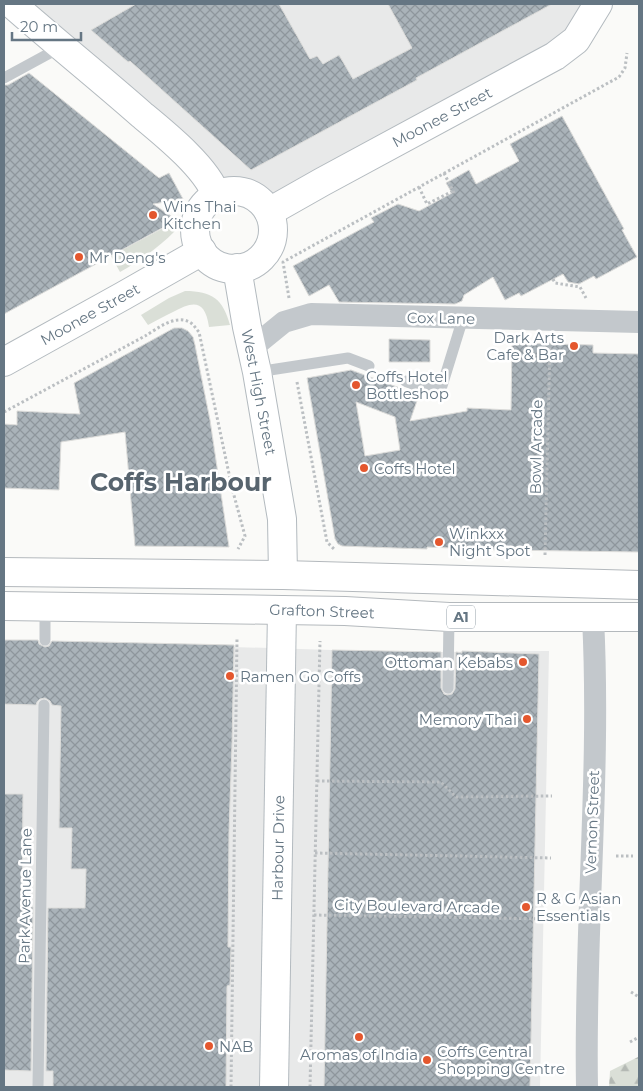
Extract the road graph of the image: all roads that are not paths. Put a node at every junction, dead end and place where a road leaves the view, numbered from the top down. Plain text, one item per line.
1 (12, 4) edge
2 (598, 4) edge
3 (62, 47) junction
4 (4, 78) edge
5 (216, 195) junction
6 (269, 212) junction
7 (202, 251) junction
8 (237, 268) junction
9 (463, 318) junction
10 (639, 322) edge
11 (255, 360) junction
12 (4, 362) edge
13 (369, 366) dead end
14 (405, 381) dead end
15 (4, 572) edge
16 (283, 575) junction
17 (639, 584) edge
18 (4, 606) edge
19 (45, 607) junction
20 (282, 610) junction
21 (449, 617) junction
22 (639, 617) edge
23 (593, 618) junction
24 (44, 640) dead end
25 (448, 688) dead end
26 (44, 705) dead end
27 (38, 1087) edge
28 (274, 1087) edge
29 (587, 1087) edge

1 - 3 main road
2 - 6 main road, Moonee Street
3 - 4 lane
3 - 5 main road
5 - 6 main road
5 - 7 main road
6 - 8 main road
7 - 8 main road
7 - 12 main road, Moonee Street
8 - 11 main road, West High Street
9 - 10 street, Cox Lane
9 - 11 street, Cox Lane
9 - 14 lane
11 - 13 lane
11 - 16 main road, West High Street
15 - 16 main road
16 - 17 main road
16 - 20 main road, West High Street
18 - 19 main road, Grafton Street / A1
19 - 20 main road, Grafton Street / A1
19 - 24 lane
20 - 21 main road, Grafton Street / A1
20 - 28 main road, Harbour Drive
21 - 23 main road, Grafton Street / A1
21 - 25 lane
22 - 23 main road, Grafton Street / A1
23 - 29 street, Vernon Street
26 - 27 lane, Park Avenue Lane

